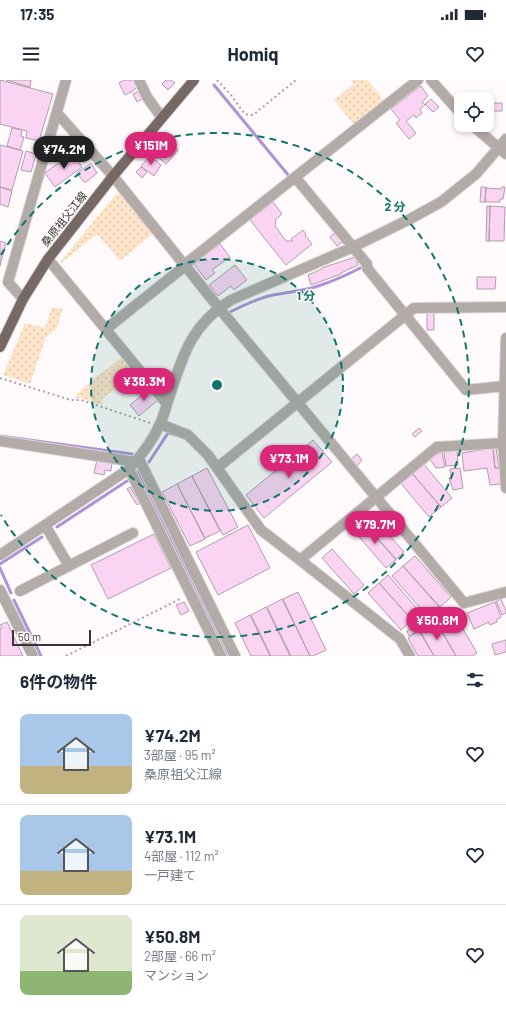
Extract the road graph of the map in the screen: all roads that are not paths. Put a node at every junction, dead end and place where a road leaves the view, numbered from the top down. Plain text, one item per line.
1 (66, 80) edge
2 (139, 80) edge
3 (194, 80) edge
4 (418, 80) edge
5 (431, 80) edge
6 (454, 106) edge
7 (57, 113) junction
8 (162, 118) junction
9 (480, 132) edge
10 (506, 139) edge
11 (502, 151) edge
12 (113, 176) junction
13 (295, 177) junction
14 (353, 247) junction
15 (48, 259) junction
16 (184, 266) junction
17 (23, 299) junction
18 (506, 307) edge
19 (219, 308) junction
20 (405, 315) junction
21 (106, 329) junction
22 (506, 338) edge
23 (0, 347) edge
24 (505, 383) edge
25 (297, 403) junction
26 (167, 404) junction
27 (160, 425) junction
28 (0, 441) edge
29 (504, 444) edge
30 (134, 463) junction
31 (217, 468) junction
32 (506, 488) edge
33 (376, 497) junction
34 (46, 525) junction
35 (133, 533) dead end
36 (0, 555) edge
37 (300, 560) junction
38 (69, 566) junction
39 (0, 590) edge
40 (20, 591) dead end
41 (506, 592) edge
42 (33, 656) edge
43 (221, 656) edge
44 (235, 656) edge
45 (410, 656) edge

1 - 7 street
2 - 8 street
3 - 8 main road, 桑原祖父江線
4 - 13 street
5 - 6 street
7 - 12 street
7 - 17 street
8 - 12 main road, 桑原祖父江線
9 - 11 street
10 - 11 street
11 - 14 street
12 - 15 main road, 桑原祖父江線
12 - 16 street
13 - 14 street
13 - 16 street
14 - 19 street
14 - 20 street
15 - 17 main road, 桑原祖父江線
15 - 21 street
16 - 19 street
16 - 21 street
17 - 23 main road, 桑原祖父江線
18 - 20 street
19 - 25 street
19 - 26 street
20 - 24 street
20 - 25 street
21 - 26 street
22 - 24 street
24 - 29 street
25 - 31 street
25 - 33 street
26 - 27 street
27 - 30 street
27 - 31 street
28 - 30 street
29 - 32 street
29 - 33 street
30 - 34 street
30 - 43 street
30 - 44 street
31 - 37 street
33 - 37 street
33 - 41 street
34 - 36 street
34 - 38 street
35 - 38 street
37 - 45 street
38 - 40 street
39 - 42 street

